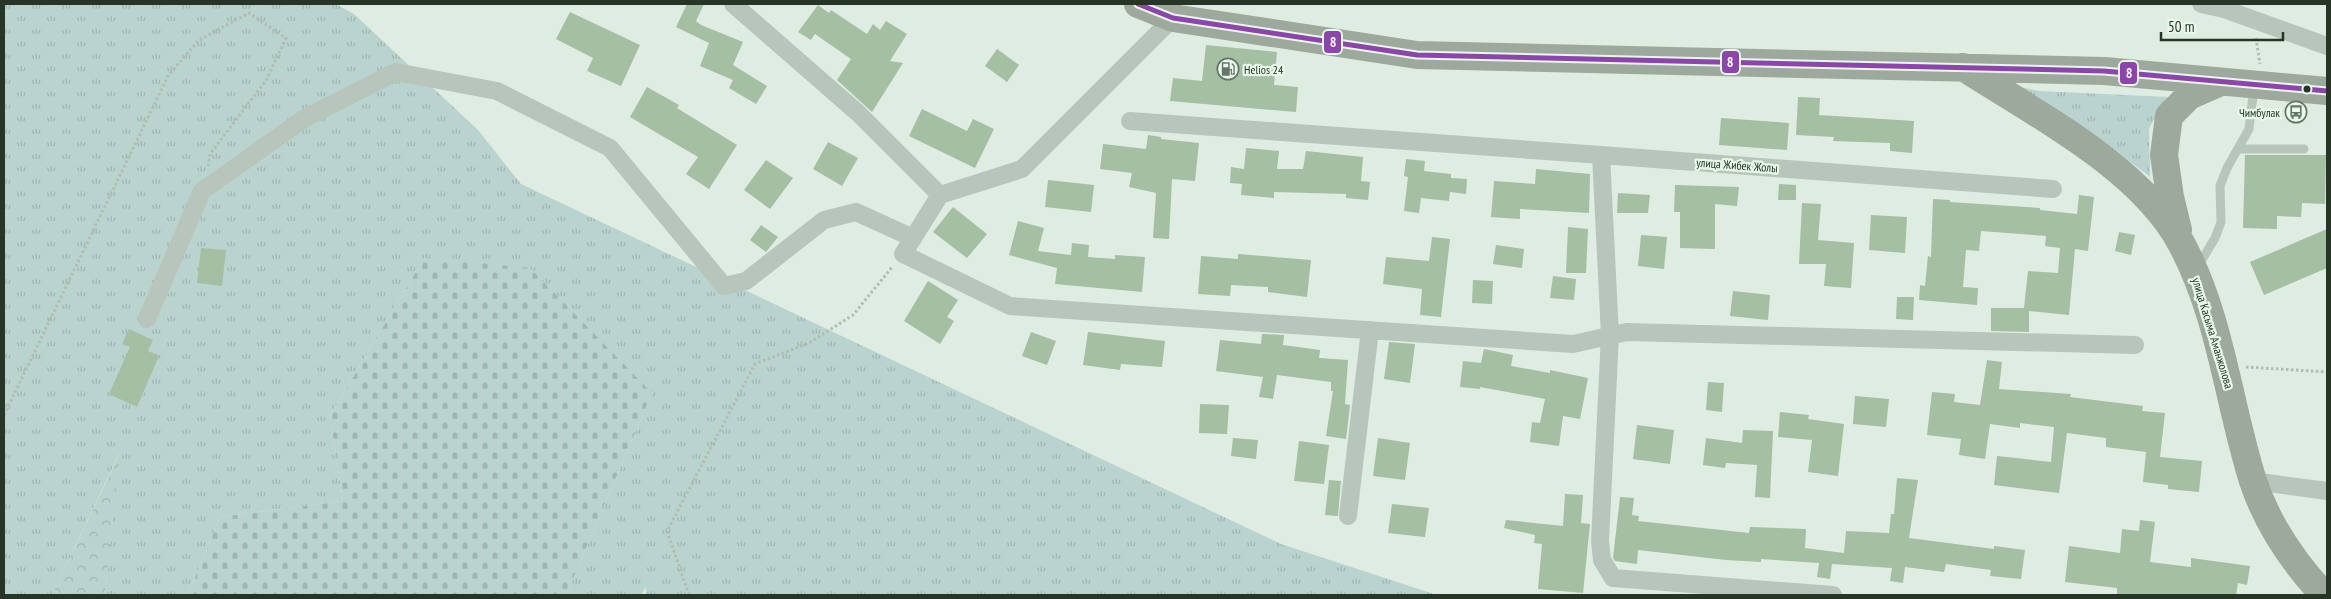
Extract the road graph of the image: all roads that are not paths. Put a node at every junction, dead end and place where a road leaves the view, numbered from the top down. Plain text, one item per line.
1 (732, 4) edge
2 (1138, 4) edge
3 (2201, 4) edge
4 (1173, 18) junction
5 (2327, 46) edge
6 (1963, 67) junction
7 (2222, 81) junction
8 (2258, 84) junction
9 (2327, 91) edge
10 (1130, 121) dead end
11 (2238, 149) junction
12 (2304, 149) dead end
13 (1601, 155) junction
14 (2053, 189) dead end
15 (940, 195) junction
16 (913, 238) junction
17 (2180, 242) junction
18 (2194, 272) junction
19 (147, 319) dead end
20 (1370, 330) junction
21 (1610, 335) junction
22 (2135, 345) dead end
23 (2253, 481) junction
24 (2327, 491) edge
25 (1348, 516) dead end
26 (1833, 595) edge
27 (2324, 595) edge

1 - 15 street
2 - 4 main road
3 - 5 street
4 - 6 main road
4 - 15 street
6 - 7 main road
6 - 17 main road, улица Касыма Аманжолова
7 - 8 main road
7 - 17 main road
8 - 9 main road
8 - 11 lane
10 - 13 street, улица Жибек Жолы
11 - 12 lane
11 - 18 lane
13 - 14 street, улица Жибек Жолы
13 - 21 street
15 - 16 street
16 - 19 street
16 - 20 street
17 - 18 main road, улица Касыма Аманжолова
18 - 23 main road, улица Касыма Аманжолова
20 - 21 street
20 - 25 street
21 - 22 street
21 - 26 street
23 - 24 street
23 - 27 main road, улица Касыма Аманжолова

